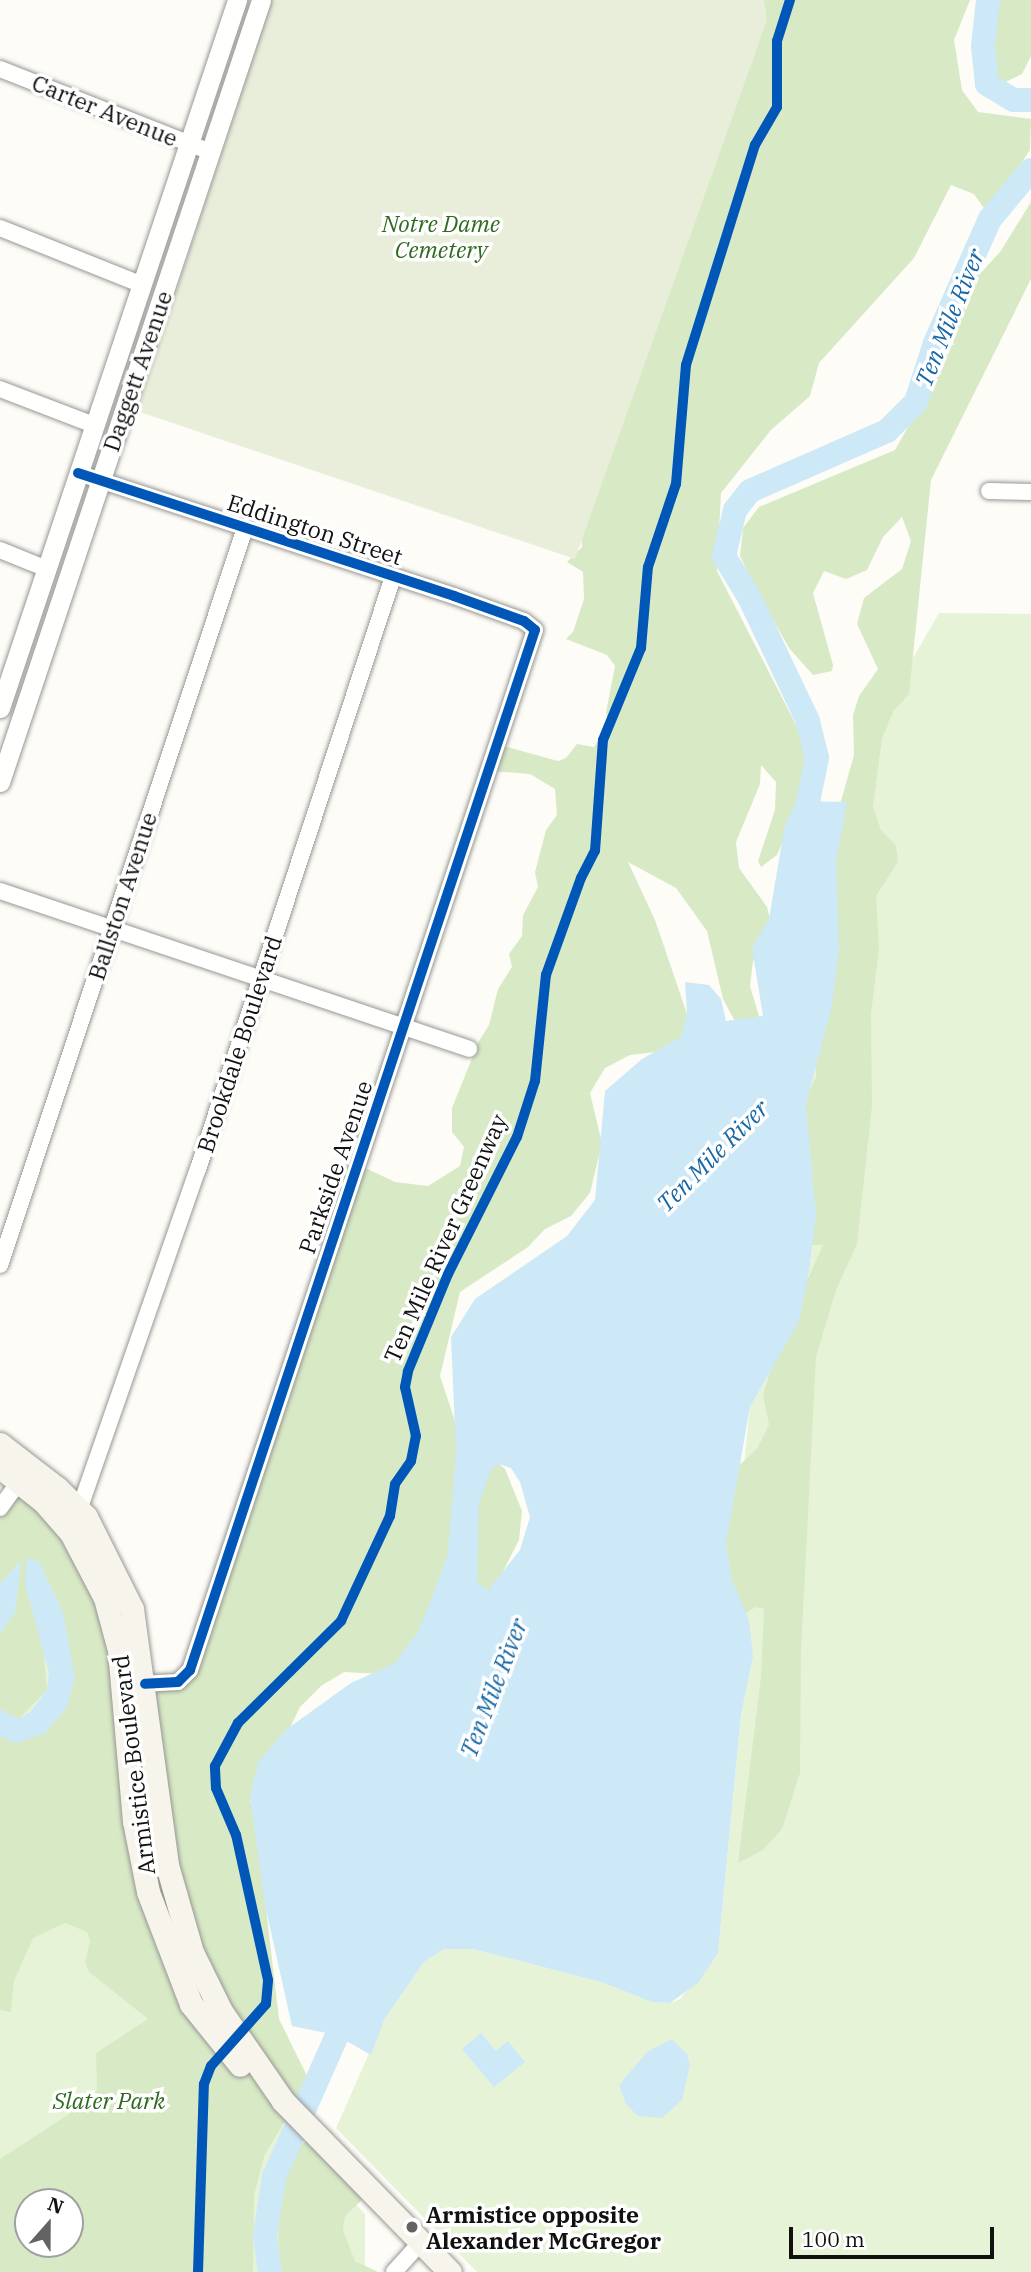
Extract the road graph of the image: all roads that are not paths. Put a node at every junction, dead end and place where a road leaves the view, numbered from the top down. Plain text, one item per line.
1 (237, 0) edge
2 (261, 0) edge
3 (0, 69) edge
4 (189, 143) junction
5 (211, 152) junction
6 (0, 229) edge
7 (140, 284) junction
8 (0, 389) edge
9 (94, 425) junction
10 (78, 473) junction
11 (101, 480) junction
12 (989, 491) dead end
13 (1031, 492) edge
14 (245, 528) junction
15 (0, 550) edge
16 (47, 569) junction
17 (393, 577) junction
18 (535, 630) joint
19 (0, 708) edge
20 (0, 782) edge
21 (0, 891) edge
22 (111, 928) junction
23 (260, 979) junction
24 (405, 1027) junction
25 (469, 1049) dead end
26 (0, 1265) edge
27 (0, 1444) edge
28 (0, 1467) edge
29 (19, 1482) junction
30 (0, 1508) edge
31 (79, 1510) junction
32 (145, 1684) junction
33 (283, 2101) junction
34 (419, 2244) junction
35 (394, 2272) edge
36 (450, 2272) edge

1 - 4 street, Daggett Avenue
2 - 5 street, Daggett Avenue
3 - 4 street, Carter Avenue
4 - 5 street, Carter Avenue
4 - 7 street, Daggett Avenue
5 - 11 street, Daggett Avenue
6 - 7 street
7 - 9 street, Daggett Avenue
8 - 9 street
9 - 10 street, Daggett Avenue
10 - 11 street, Eddington Street
10 - 16 street, Daggett Avenue
11 - 14 street, Eddington Street
11 - 20 street, Daggett Avenue
12 - 13 street
14 - 17 street, Eddington Street
14 - 22 street, Ballston Avenue
15 - 16 street
16 - 19 street, Daggett Avenue
17 - 18 street, Eddington Street
17 - 23 street, Brookdale Boulevard
18 - 24 street, Parkside Avenue
21 - 22 street
22 - 23 street
22 - 26 street, Ballston Avenue
23 - 24 street
23 - 31 street, Brookdale Boulevard
24 - 25 street
24 - 32 street, Parkside Avenue
27 - 31 main road, Armistice Boulevard
28 - 29 main road, Armistice Boulevard
29 - 30 street
29 - 33 main road, Armistice Boulevard
31 - 32 main road, Armistice Boulevard
32 - 33 main road, Armistice Boulevard
33 - 34 main road, Armistice Boulevard
34 - 35 street
34 - 36 main road, Armistice Boulevard

